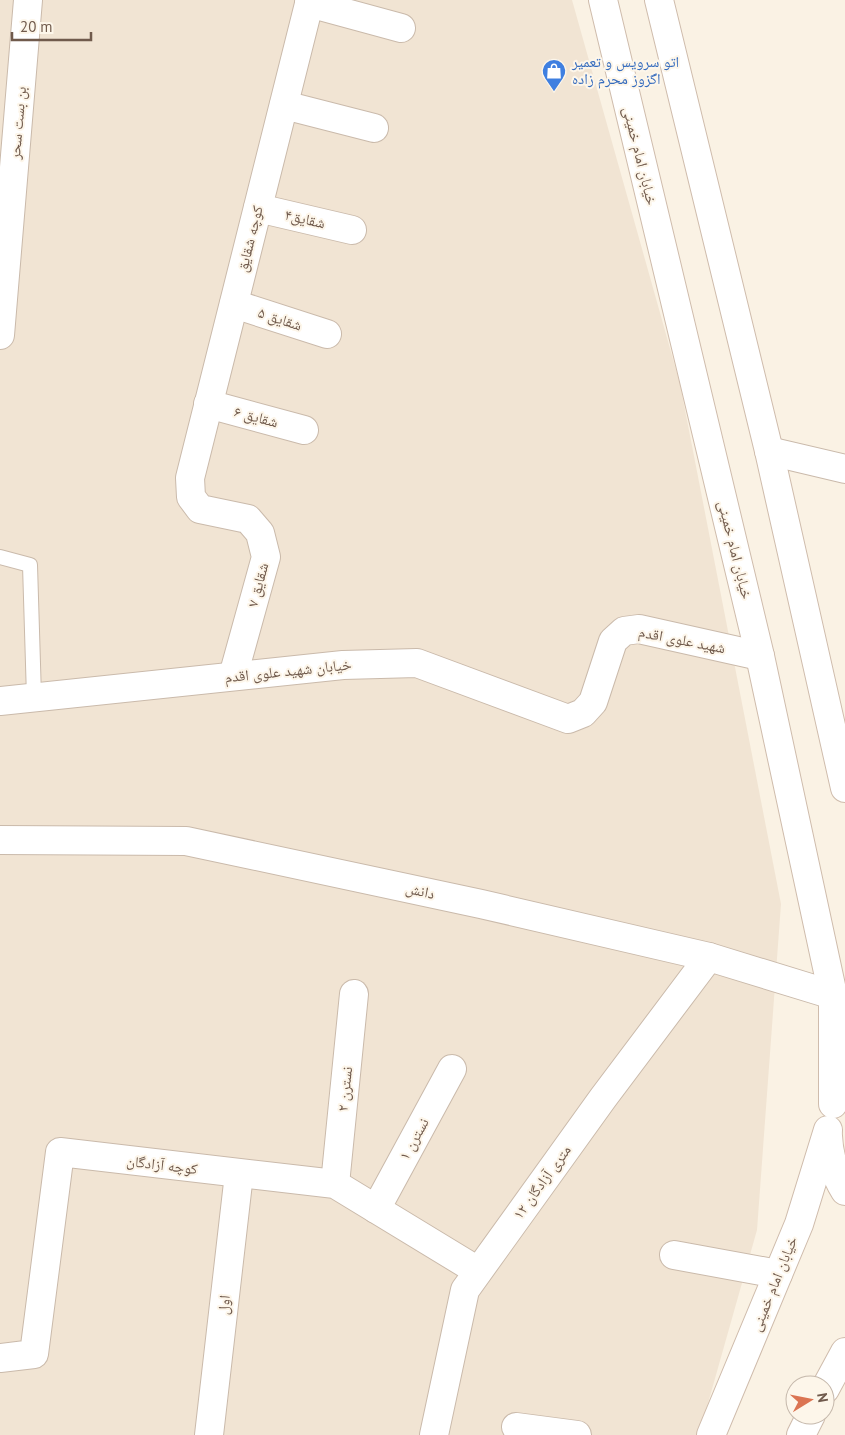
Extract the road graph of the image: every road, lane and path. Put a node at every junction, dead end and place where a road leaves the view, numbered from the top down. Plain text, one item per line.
1 (28, 0) edge
2 (603, 0) edge
3 (658, 0) edge
4 (310, 2) edge
5 (402, 28) dead end
6 (284, 105) junction
7 (374, 128) dead end
8 (258, 208) junction
9 (352, 230) dead end
10 (234, 304) junction
11 (327, 334) dead end
12 (0, 335) edge
13 (208, 404) junction
14 (304, 430) dead end
15 (769, 451) junction
16 (845, 469) edge
17 (190, 478) joint
18 (0, 557) edge
19 (760, 656) junction
20 (233, 676) junction
21 (34, 697) junction
22 (0, 701) edge
23 (568, 718) joint
24 (845, 788) edge
25 (0, 840) edge
26 (709, 956) junction
27 (354, 994) dead end
28 (833, 995) junction
29 (452, 1069) dead end
30 (839, 1094) edge
31 (828, 1130) junction
32 (239, 1174) junction
33 (335, 1184) junction
34 (845, 1191) edge
35 (376, 1209) junction
36 (674, 1255) dead end
37 (478, 1271) junction
38 (778, 1274) junction
39 (845, 1352) edge
40 (0, 1358) edge
41 (833, 1375) edge
42 (516, 1427) dead end
43 (209, 1435) edge
44 (434, 1435) edge
45 (577, 1435) edge
46 (711, 1435) edge

1 - 12 street, بن بست سحر
2 - 19 street, خیابان امام خمینی
3 - 15 street
4 - 5 street
4 - 6 street, کوچه شقایق
6 - 7 street
6 - 8 street, کوچه شقایق
8 - 9 street, شقایق۴
8 - 10 street, کوچه شقایق
10 - 11 street, شقایق ۵
10 - 13 street, کوچه شقایق
13 - 14 street, شقایق ۶
13 - 17 street, کوچه شقایق
15 - 16 street
15 - 24 street
17 - 20 street, شقایق ۷
18 - 21 lane
19 - 23 street, شهید علوی اقدم
19 - 28 street, خیابان امام خمینی
20 - 21 street, خیابان شهید علوی اقدم
20 - 23 street, خیابان شهید علوی اقدم
21 - 22 street, خیابان شهید علوی اقدم
25 - 26 street, دانش
26 - 28 street, دانش
26 - 37 street, ۱۲ متری آزادگان
27 - 33 street, نسترن ۲
28 - 30 street, خیابان امام خمینی
29 - 35 street, نسترن ۱
30 - 31 street, خیابان امام خمینی
31 - 34 street
31 - 38 street, خیابان امام خمینی
32 - 33 street, کوچه آزادگان
32 - 40 street, کوچه آزادگان
32 - 43 street, اول
33 - 35 street, کوچه آزادگان
35 - 37 street, کوچه آزادگان
36 - 38 street
37 - 44 street, ۱۲ متری آزادگان
38 - 46 street, خیابان امام خمینی
39 - 41 street
42 - 45 street

